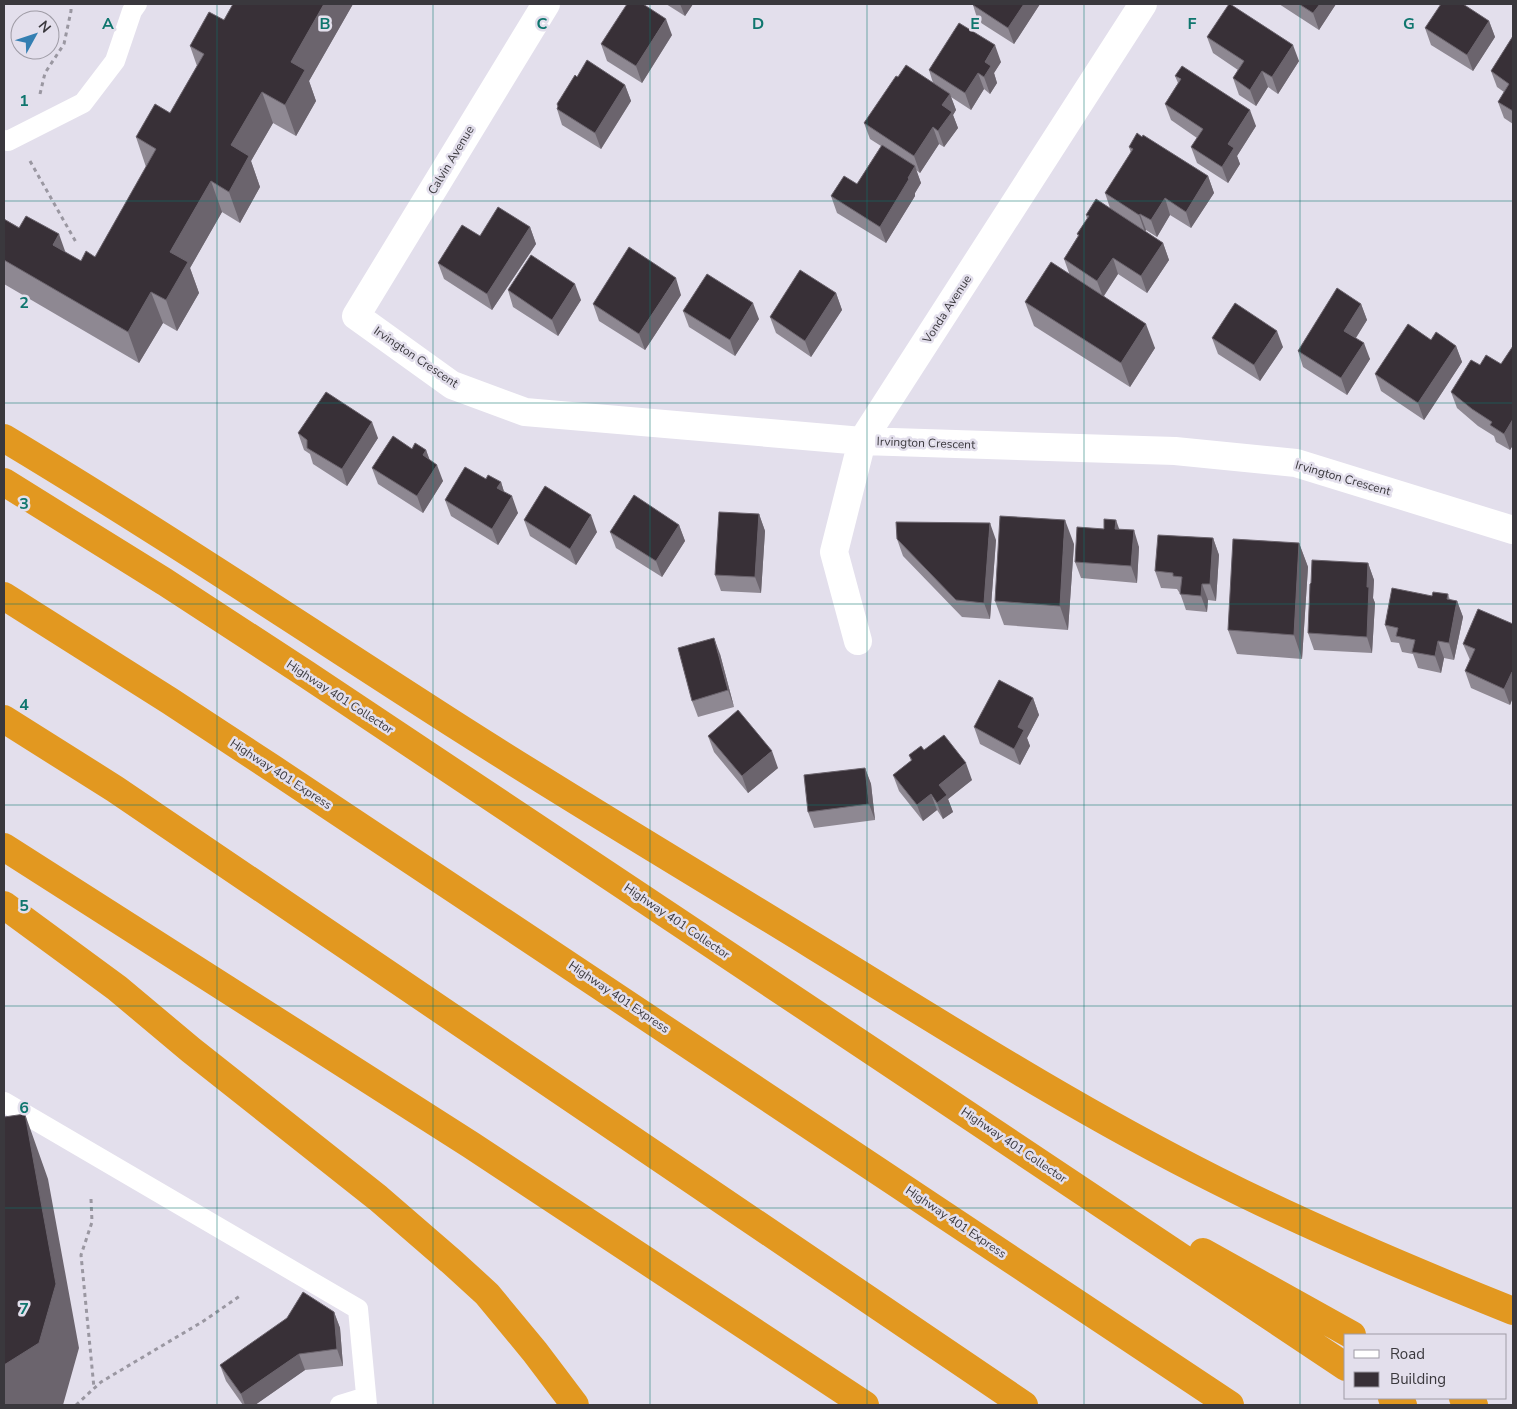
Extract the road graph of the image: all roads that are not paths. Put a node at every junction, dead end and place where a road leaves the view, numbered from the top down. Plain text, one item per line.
1 (137, 4) edge
2 (546, 4) edge
3 (1143, 4) edge
4 (4, 140) edge
5 (356, 316) joint
6 (4, 438) edge
7 (862, 441) junction
8 (4, 482) edge
9 (1513, 530) edge
10 (4, 596) edge
11 (858, 640) dead end
12 (4, 719) edge
13 (4, 847) edge
14 (4, 905) edge
15 (4, 1102) edge
16 (1025, 1153) junction
17 (1513, 1311) edge
18 (1350, 1334) edge
19 (1344, 1366) edge
20 (367, 1401) edge
21 (340, 1405) edge
22 (575, 1405) edge
23 (865, 1405) edge
24 (1024, 1405) edge
25 (1230, 1405) edge

1 - 4 lane
2 - 5 street, Calvin Avenue
3 - 7 street, Vonda Avenue
5 - 7 street, Irvington Crescent
6 - 17 highway
7 - 9 street, Irvington Crescent
7 - 11 street, Vonda Avenue
8 - 16 highway, Highway 401 Collector
10 - 25 highway, Highway 401 Express
12 - 24 highway
13 - 23 highway
14 - 22 highway
15 - 20 lane
16 - 18 highway
16 - 19 highway, Highway 401 Collector
20 - 21 lane

